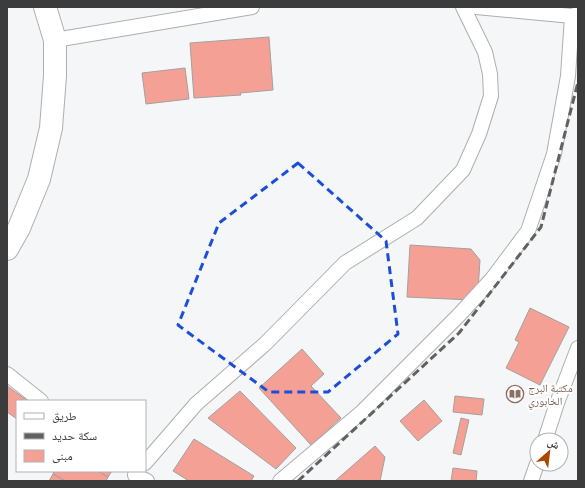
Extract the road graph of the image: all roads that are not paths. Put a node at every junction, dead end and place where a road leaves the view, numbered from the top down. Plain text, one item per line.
1 (45, 7) edge
2 (252, 7) edge
3 (463, 7) edge
4 (476, 7) edge
5 (575, 15) edge
6 (55, 40) junction
7 (7, 249) edge
8 (578, 348) edge
9 (575, 362) edge
10 (7, 374) edge
11 (40, 400) edge
12 (548, 432) edge
13 (146, 462) edge
14 (280, 481) edge

1 - 6 main road
2 - 6 street
3 - 13 street
4 - 5 street
5 - 14 street
6 - 7 main road
8 - 9 street
9 - 12 street
10 - 11 street

